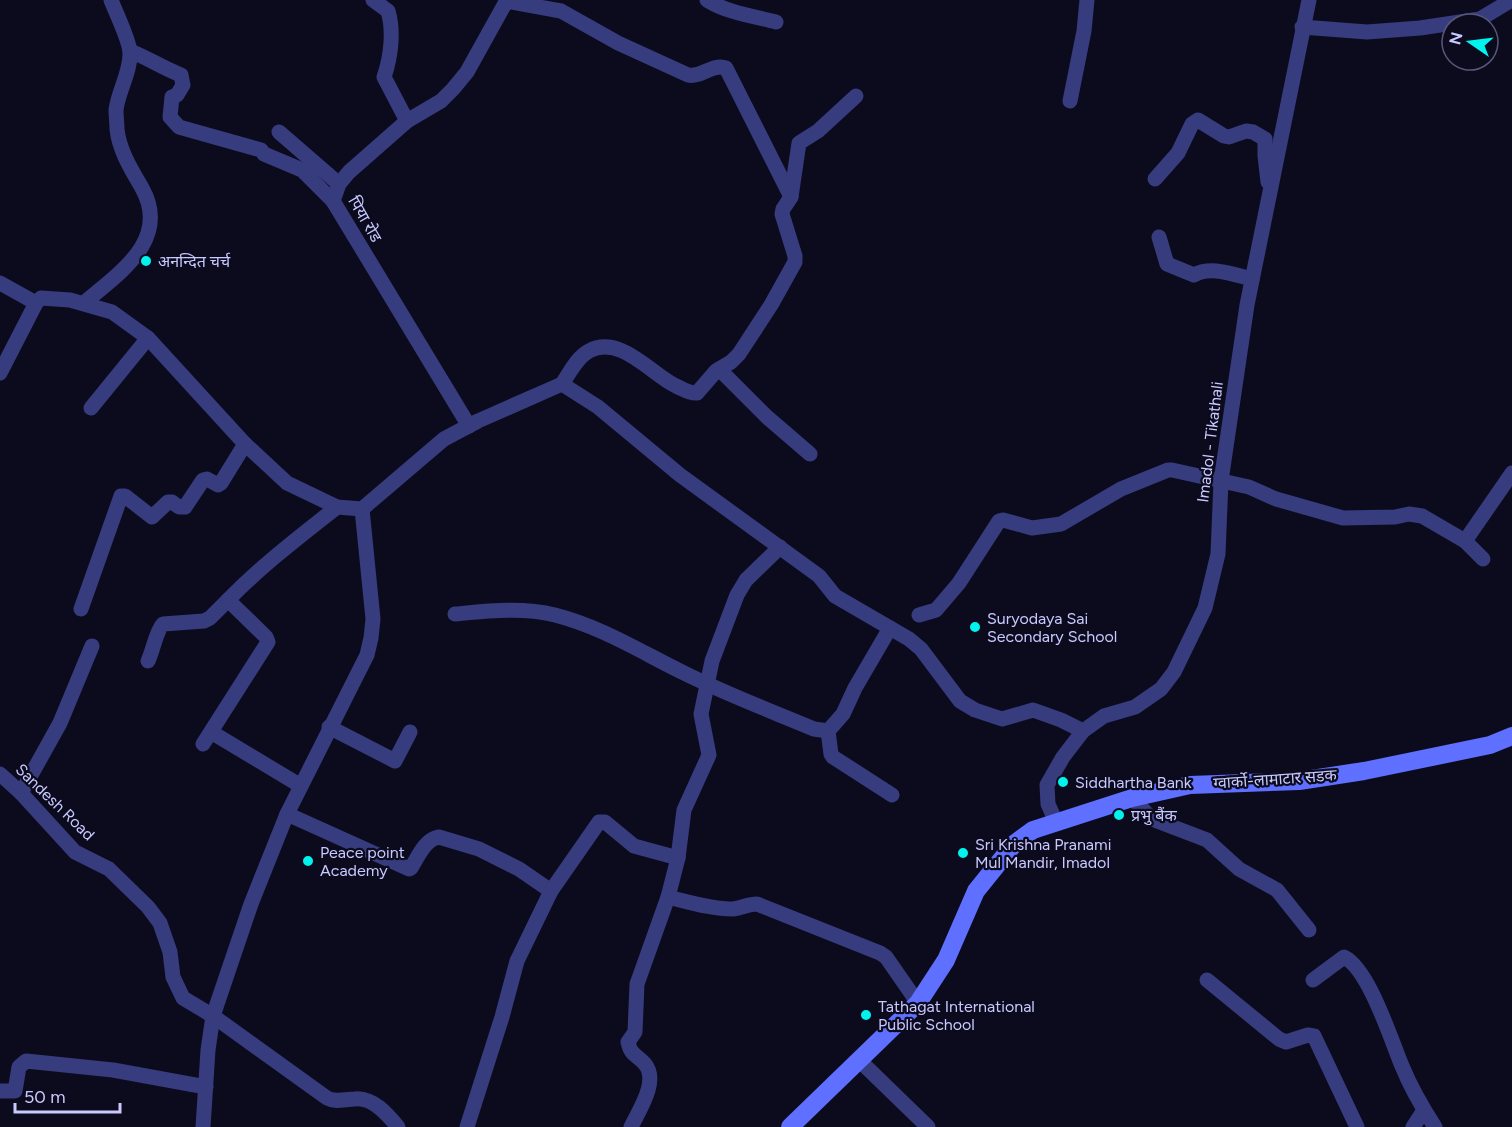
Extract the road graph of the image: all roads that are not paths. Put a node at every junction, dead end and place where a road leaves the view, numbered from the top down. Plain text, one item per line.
1 (111, 0) edge
2 (373, 0) edge
3 (707, 0) edge
4 (1087, 0) edge
5 (1309, 0) edge
6 (1510, 0) edge
7 (507, 1) edge
8 (776, 22) dead end
9 (1302, 27) junction
10 (130, 51) junction
11 (856, 96) dead end
12 (1070, 101) dead end
13 (407, 121) junction
14 (279, 132) dead end
15 (1155, 179) dead end
16 (339, 184) junction
17 (1270, 194) junction
18 (791, 197) junction
19 (333, 201) junction
20 (1159, 237) dead end
21 (1252, 279) junction
22 (0, 283) edge
23 (36, 303) junction
24 (84, 303) junction
25 (148, 338) junction
26 (719, 369) junction
27 (0, 373) edge
28 (562, 384) junction
29 (91, 408) dead end
30 (469, 426) junction
31 (245, 444) junction
32 (810, 454) dead end
33 (1512, 473) edge
34 (1221, 481) junction
35 (337, 507) junction
36 (362, 509) junction
37 (1465, 541) junction
38 (780, 547) junction
39 (1483, 558) dead end
40 (228, 600) junction
41 (81, 609) dead end
42 (455, 614) dead end
43 (920, 615) dead end
44 (890, 628) junction
45 (92, 646) dead end
46 (148, 661) dead end
47 (707, 684) junction
48 (330, 727) junction
49 (828, 731) junction
50 (1083, 731) junction
51 (410, 732) dead end
52 (1512, 736) edge
53 (0, 774) edge
54 (301, 786) junction
55 (21, 793) junction
56 (892, 795) dead end
57 (1132, 798) junction
58 (287, 814) junction
59 (1056, 822) junction
60 (678, 858) junction
61 (551, 891) junction
62 (668, 897) junction
63 (1309, 930) dead end
64 (1313, 980) dead end
65 (1207, 981) dead end
66 (918, 1003) junction
67 (213, 1016) junction
68 (859, 1060) junction
69 (206, 1088) junction
70 (0, 1091) edge
71 (1424, 1110) junction
72 (203, 1127) edge
73 (398, 1127) edge
74 (467, 1127) edge
75 (631, 1127) edge
76 (790, 1127) edge
77 (928, 1127) edge
78 (1358, 1127) edge
79 (1413, 1127) edge
80 (1435, 1127) edge

1 - 10 street
2 - 13 street
3 - 8 street
4 - 12 street
5 - 9 street, Imadol - Tikathali
6 - 9 street
7 - 13 street, पिया रोड
7 - 18 street
9 - 17 street, Imadol - Tikathali
10 - 19 street
10 - 24 street
11 - 18 street
13 - 16 street, पिया रोड
14 - 16 street
15 - 17 street
16 - 19 street, पिया रोड
17 - 21 street, Imadol - Tikathali
18 - 26 street
19 - 30 street, पिया रोड
20 - 21 street
21 - 34 street, Imadol - Tikathali
22 - 23 street
23 - 24 street
23 - 27 street
24 - 25 street
25 - 29 street
25 - 31 street
26 - 28 street
26 - 32 street
28 - 30 street
28 - 38 street
30 - 36 street
31 - 35 street
31 - 41 street
33 - 37 street
34 - 37 street
34 - 43 street
34 - 50 street, Imadol - Tikathali
35 - 36 street
35 - 40 street
36 - 48 street
37 - 39 street
38 - 44 street
38 - 47 street
40 - 46 street
40 - 54 street
42 - 47 street
44 - 49 street
44 - 50 street
45 - 55 street
47 - 49 street
47 - 60 street
48 - 51 street
48 - 54 street
49 - 56 street
50 - 59 street, Imadol - Tikathali
52 - 57 main road, ग्वार्को-लामाटार सडक
53 - 55 street, Sandesh Road
54 - 58 street
55 - 67 street, Sandesh Road
57 - 59 main road, ग्वार्को-लामाटार सडक
57 - 63 street
58 - 61 street
58 - 67 street
59 - 66 main road, ग्वार्को-लामाटार सडक
60 - 61 street
60 - 62 street
61 - 74 street
62 - 66 street
62 - 75 street
64 - 71 street
65 - 78 street
66 - 68 main road, ग्वार्को-लामाटार सडक
67 - 69 street
67 - 73 street, Sandesh Road
68 - 76 main road, ग्वार्को-लामाटार सडक
68 - 77 street
69 - 70 street
69 - 72 street
71 - 79 street
71 - 80 street

